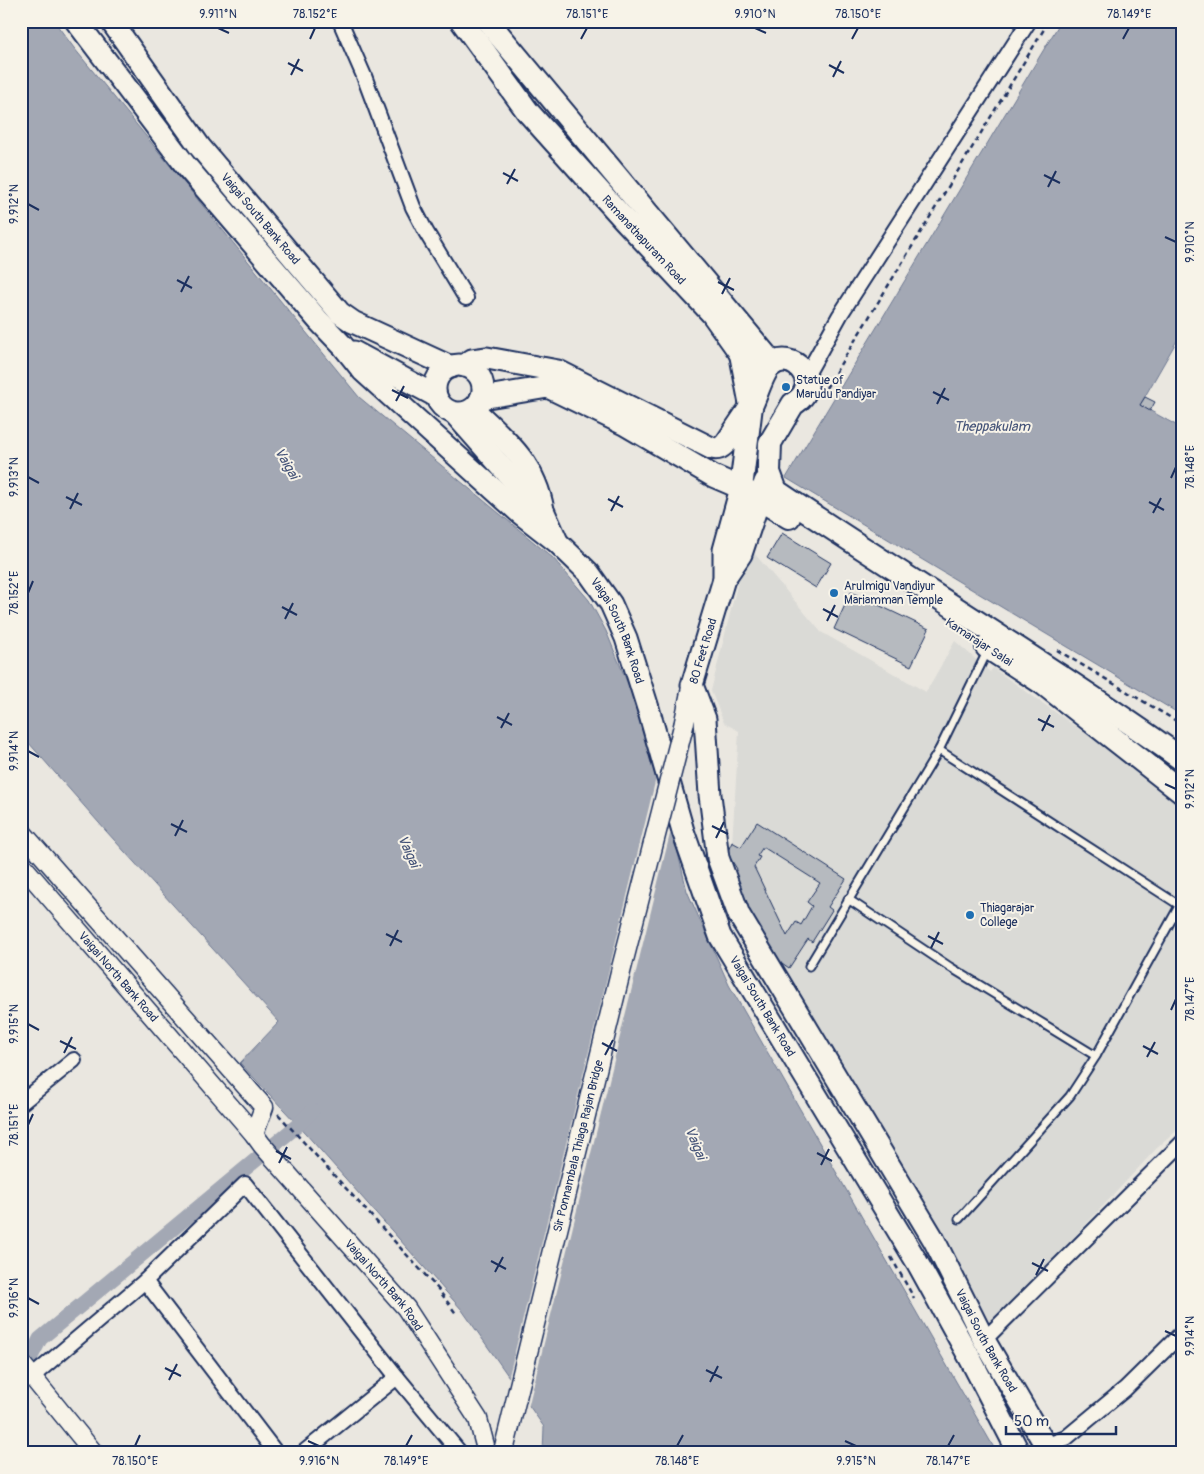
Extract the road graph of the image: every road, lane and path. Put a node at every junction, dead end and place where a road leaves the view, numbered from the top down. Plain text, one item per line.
1 (76, 21) edge
2 (111, 21) edge
3 (340, 21) edge
4 (462, 21) edge
5 (489, 21) edge
6 (1029, 21) edge
7 (1049, 21) edge
8 (466, 298) dead end
9 (343, 346) junction
10 (741, 354) junction
11 (457, 366) junction
12 (767, 373) junction
13 (806, 376) junction
14 (823, 393) dead end
15 (436, 396) junction
16 (751, 406) junction
17 (470, 407) junction
18 (768, 472) junction
19 (750, 493) junction
20 (557, 542) junction
21 (993, 642) junction
22 (1055, 649) dead end
23 (692, 685) junction
24 (684, 724) joint
25 (1183, 725) edge
26 (939, 750) junction
27 (1183, 760) edge
28 (1183, 793) edge
29 (21, 830) edge
30 (22, 866) edge
31 (848, 899) junction
32 (1181, 902) edge
33 (809, 966) dead end
34 (1096, 1056) junction
35 (74, 1060) dead end
36 (21, 1103) edge
37 (284, 1119) dead end
38 (258, 1139) junction
39 (1183, 1142) edge
40 (958, 1219) dead end
41 (890, 1254) dead end
42 (145, 1281) junction
43 (919, 1306) dead end
44 (457, 1315) dead end
45 (1183, 1332) edge
46 (984, 1340) junction
47 (29, 1371) edge
48 (397, 1377) junction
49 (1048, 1449) edge
50 (94, 1453) edge
51 (276, 1453) edge
52 (303, 1453) edge
53 (460, 1453) edge
54 (487, 1453) edge
55 (503, 1453) edge
56 (1019, 1453) edge

1 - 9 main road, Vaigai South Bank Road
2 - 11 main road, Vaigai South Bank Road
3 - 8 street
4 - 10 highway, Ramanathapuram Road
5 - 12 highway, Ramanathapuram Road
6 - 13 street
7 - 14 path
9 - 15 main road, Vaigai South Bank Road
9 - 20 main road, Vaigai South Bank Road
10 - 12 highway
10 - 16 highway, Ramanathapuram Road
11 - 15 main road
11 - 16 main road
11 - 17 main road
12 - 13 highway
12 - 16 highway
13 - 18 highway
15 - 17 main road
16 - 19 highway, Ramanathapuram Road
17 - 19 main road
17 - 20 main road, Vaigai South Bank Road
18 - 19 main road, 80 Feet Road
18 - 21 highway, Kamarajar Salai
19 - 21 highway, Kamarajar Salai
19 - 23 main road, 80 Feet Road
20 - 56 main road, Vaigai South Bank Road
21 - 26 lane
21 - 27 highway, Kamarajar Salai
21 - 28 highway, Kamarajar Salai
22 - 25 path
23 - 24 main road, 80 Feet Road
23 - 46 main road, Vaigai South Bank Road
24 - 55 main road, Sir Ponnambala Thiaga Rajan Bridge, bridge
26 - 31 lane
26 - 32 lane
29 - 38 street
30 - 38 street, Vaigai North Bank Road
31 - 33 lane
31 - 34 lane
32 - 34 lane
34 - 40 lane
35 - 36 street
37 - 44 path
38 - 54 street, Vaigai North Bank Road
39 - 46 street
41 - 43 path
42 - 47 street
42 - 48 street
42 - 51 street
45 - 49 street
46 - 49 main road, Vaigai South Bank Road
47 - 50 street
48 - 52 street
48 - 53 street

